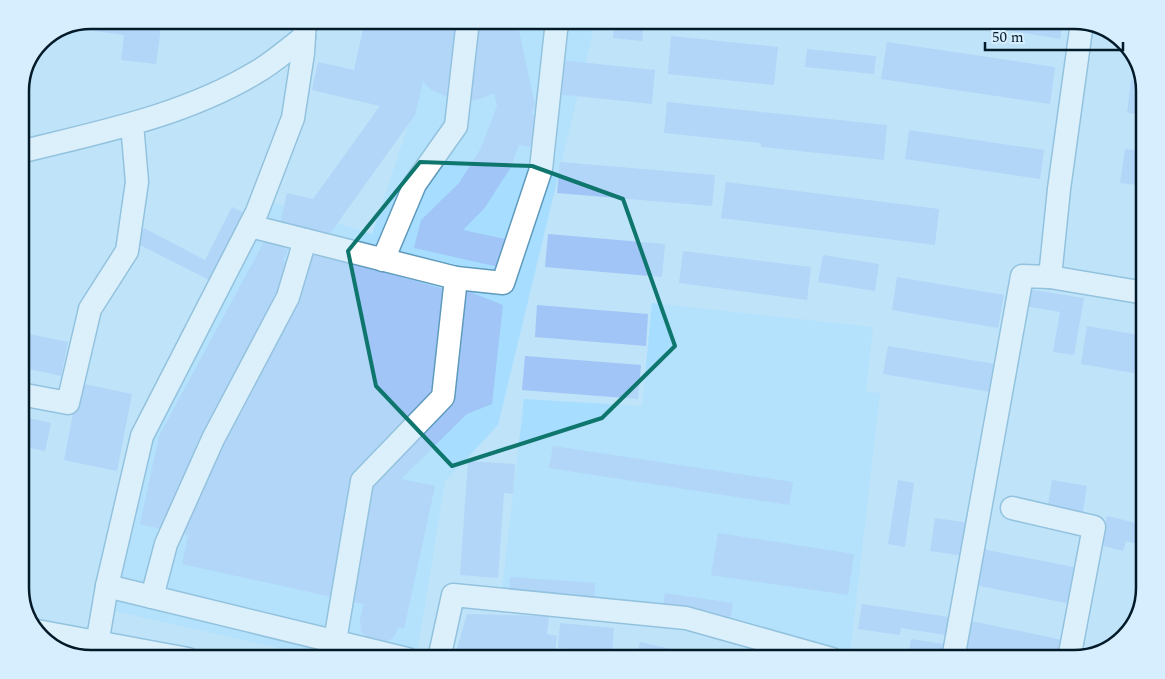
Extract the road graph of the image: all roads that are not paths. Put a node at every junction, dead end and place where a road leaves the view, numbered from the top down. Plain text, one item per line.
1 (304, 29) edge
2 (305, 29) edge
3 (467, 29) edge
4 (556, 29) edge
5 (1081, 29) edge
6 (132, 124) junction
7 (29, 150) edge
8 (250, 226) junction
9 (305, 240) junction
10 (383, 260) junction
11 (1050, 277) junction
12 (456, 278) junction
13 (1136, 291) edge
14 (29, 396) edge
15 (1012, 508) dead end
16 (107, 586) junction
17 (152, 597) junction
18 (52, 636) edge
19 (335, 641) junction
20 (92, 650) edge
21 (101, 650) edge
22 (372, 650) edge
23 (441, 650) edge
24 (800, 650) edge
25 (955, 650) edge
26 (1071, 650) edge

1 - 6 street
2 - 8 street
3 - 10 street
4 - 12 street
5 - 11 street
6 - 7 street
6 - 14 street
8 - 9 street
8 - 16 street
9 - 10 street
9 - 17 street
10 - 12 street
11 - 13 street
11 - 25 street
12 - 19 street
15 - 26 street
16 - 17 street
16 - 21 street
17 - 19 street
18 - 20 street
19 - 22 street
23 - 24 street

